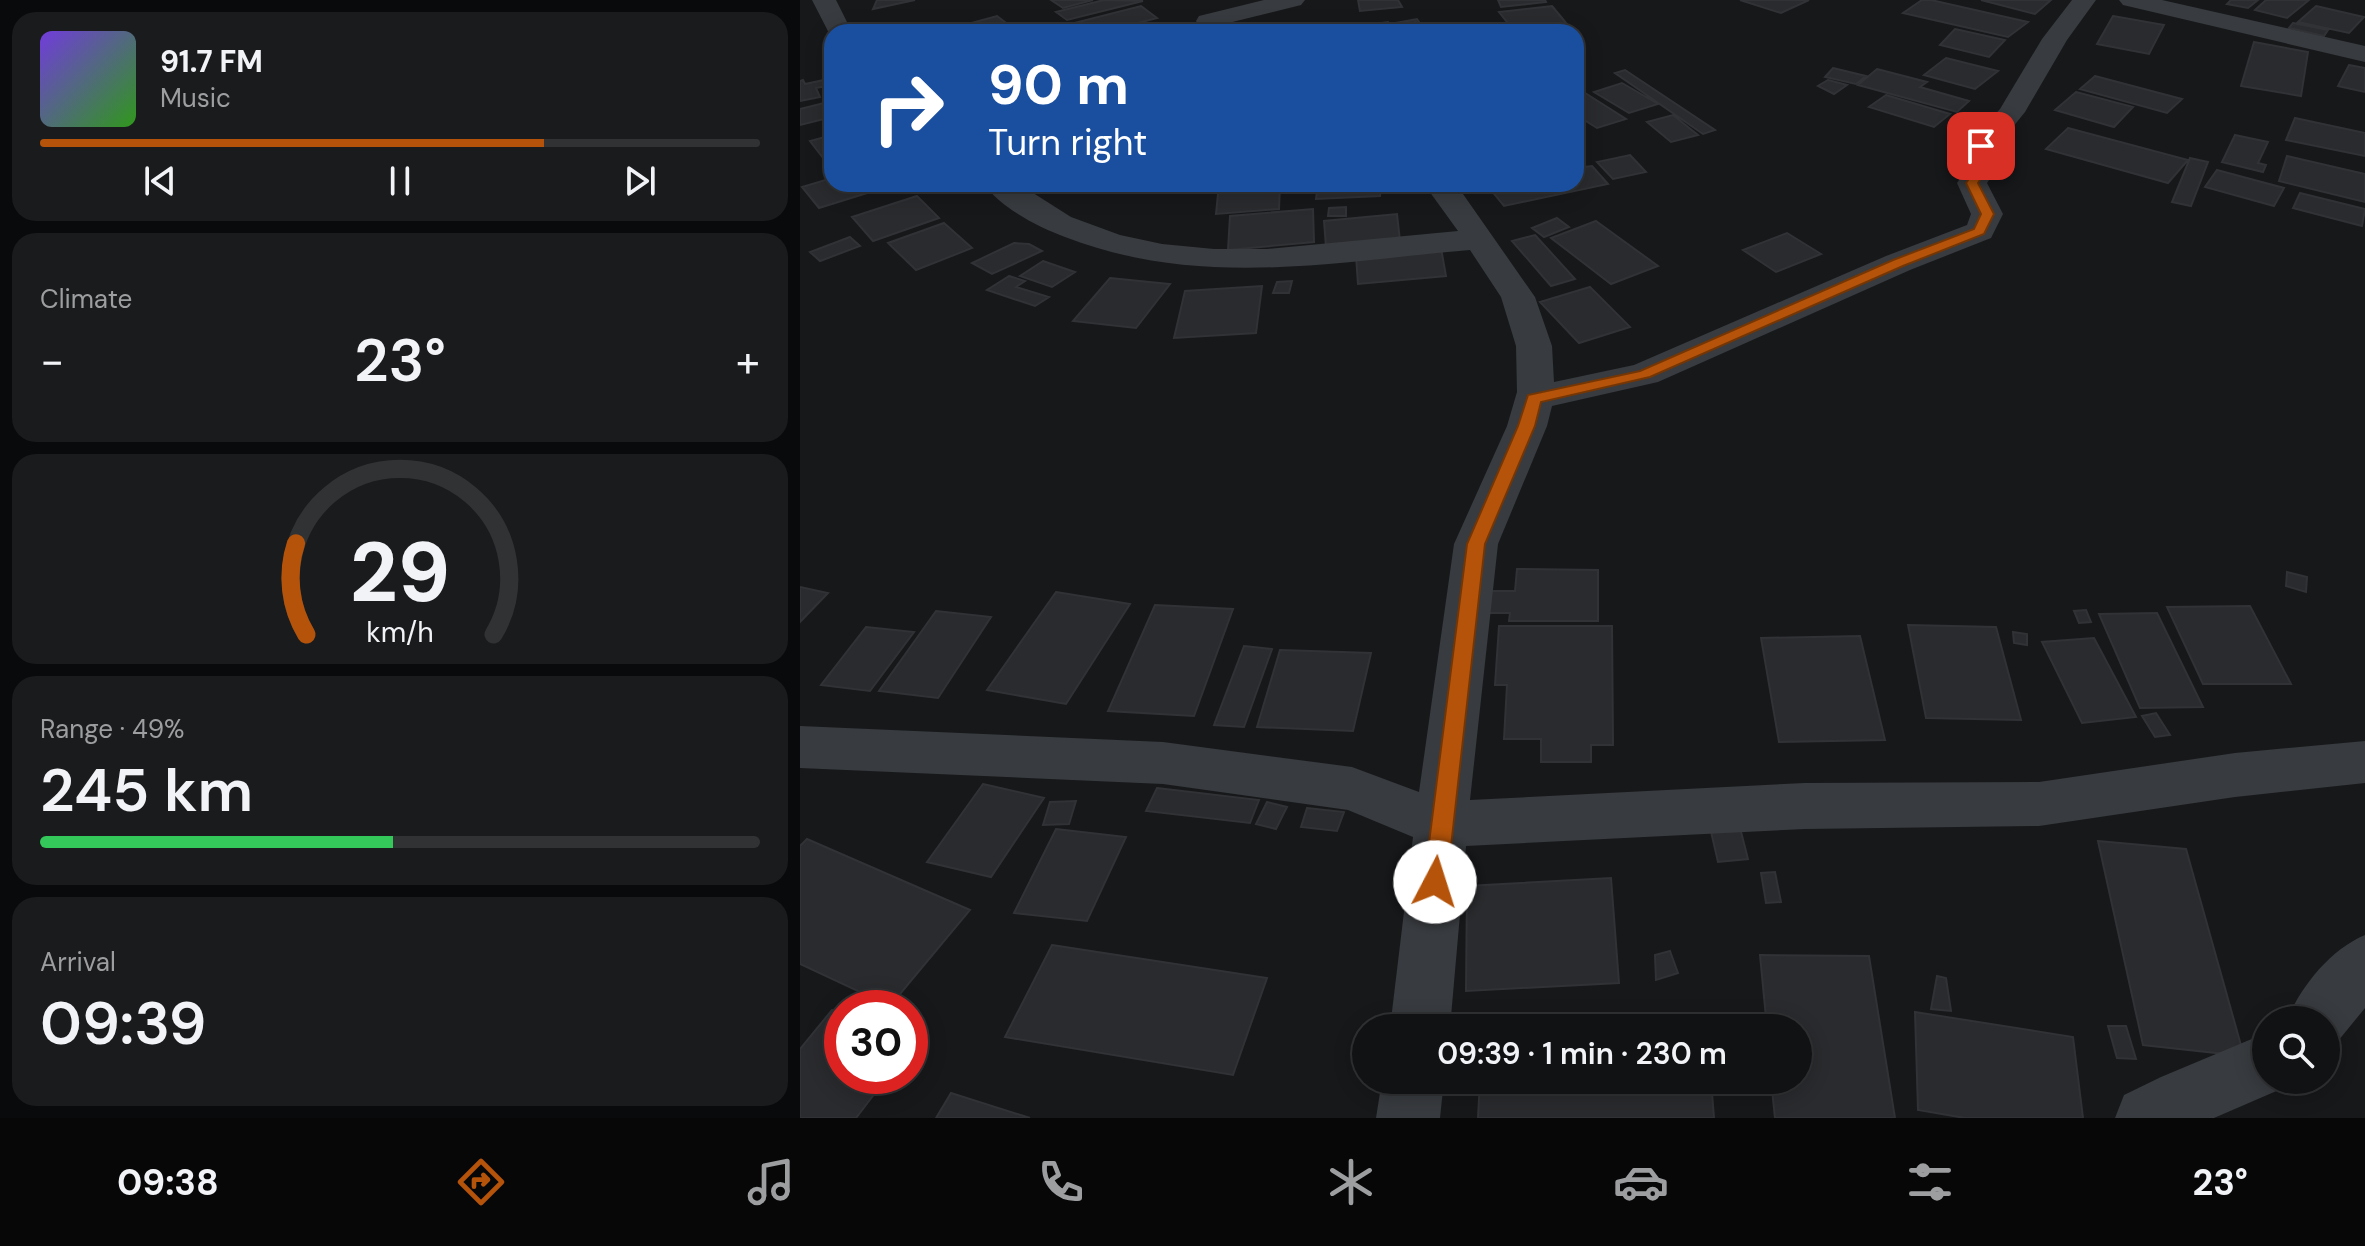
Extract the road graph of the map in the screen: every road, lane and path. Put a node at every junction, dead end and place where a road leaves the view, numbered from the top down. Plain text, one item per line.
1 (824, 0) edge
2 (1188, 0) edge
3 (1293, 0) edge
4 (2084, 0) edge
5 (2131, 0) edge
6 (836, 24) edge
7 (1213, 24) edge
8 (1221, 24) edge
9 (2365, 54) edge
10 (1011, 192) edge
11 (1445, 192) edge
12 (1480, 239) junction
13 (1534, 398) junction
14 (800, 747) edge
15 (2365, 762) edge
16 (1441, 824) junction
17 (2365, 963) edge
18 (2329, 1006) edge
19 (1421, 1014) edge
20 (2252, 1070) edge
21 (1411, 1094) edge
22 (1408, 1118) edge
23 (2147, 1118) edge

1 - 6 street
2 - 7 street
3 - 8 street
4 - 13 street
5 - 9 street
10 - 12 street
11 - 12 street
12 - 13 street
13 - 16 street
14 - 16 street
15 - 16 street
16 - 19 street
17 - 18 street
20 - 23 street
21 - 22 street

